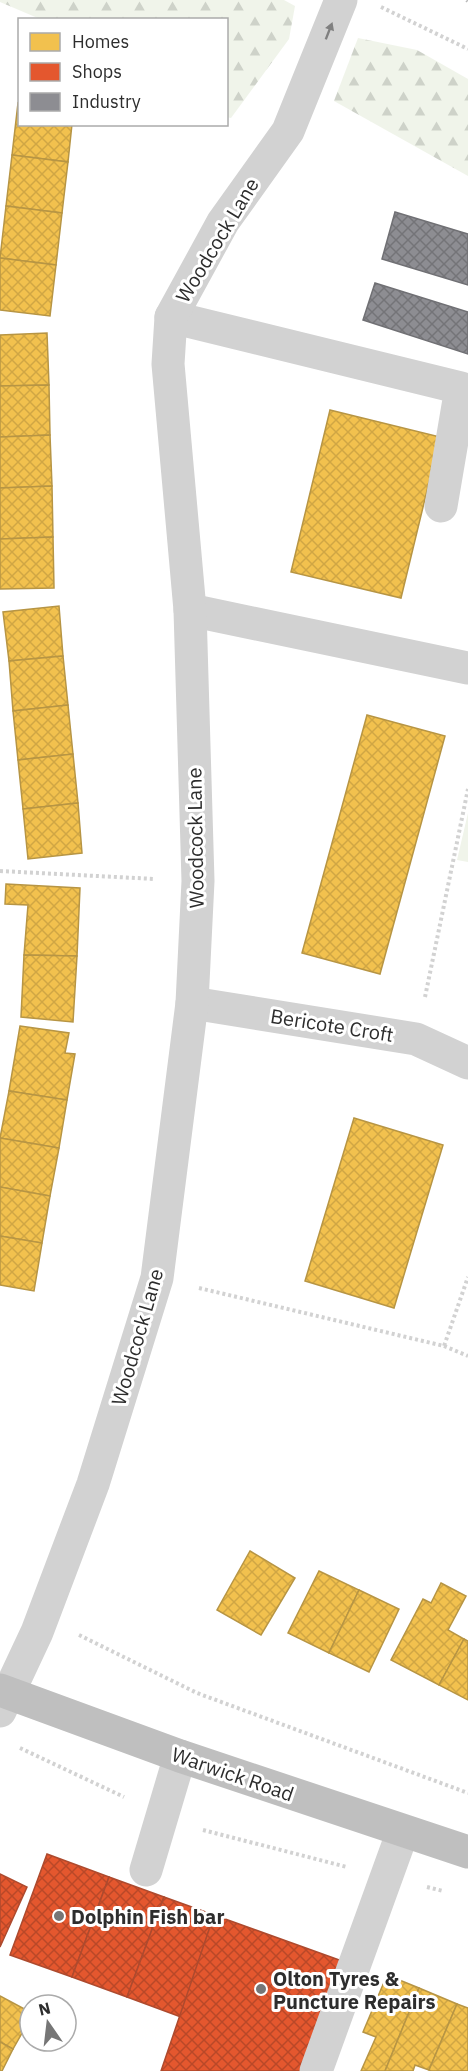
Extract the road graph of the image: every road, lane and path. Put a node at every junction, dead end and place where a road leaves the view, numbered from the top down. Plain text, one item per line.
1 (341, 0) edge
2 (377, 5) dead end
3 (468, 49) edge
4 (171, 318) junction
5 (441, 506) dead end
6 (190, 610) junction
7 (468, 668) edge
8 (468, 789) edge
9 (0, 871) edge
10 (198, 881) junction
11 (192, 1003) junction
12 (416, 1039) junction
13 (468, 1063) edge
14 (468, 1277) edge
15 (157, 1278) junction
16 (444, 1346) junction
17 (468, 1356) edge
18 (42, 1617) junction
19 (3, 1698) edge
20 (11, 1744) dead end
21 (180, 1756) junction
22 (468, 1793) edge
23 (163, 1815) junction
24 (403, 1831) junction
25 (468, 1852) edge
26 (146, 1870) dead end
27 (387, 1877) junction
28 (448, 1893) dead end
29 (316, 2071) edge

4 -> 1 street, Woodcock Lane
2 - 3 path
4 - 5 street
4 - 6 street, Woodcock Lane
6 - 7 street
6 - 10 street, Woodcock Lane
8 - 12 path
9 - 10 path
10 - 11 street, Woodcock Lane
11 - 12 street, Bericote Croft
11 - 15 street, Woodcock Lane
12 - 13 street, Bericote Croft
14 - 16 path
15 - 16 path
15 - 18 street, Woodcock Lane
16 - 17 path
18 - 19 street, Woodcock Lane
18 - 22 path
19 - 21 highway, Warwick Road
20 - 23 path
21 - 23 street
21 - 24 highway, Warwick Road
23 - 26 street
23 - 27 path
24 - 25 highway, Warwick Road
24 - 27 street
27 - 28 path
27 - 29 street

